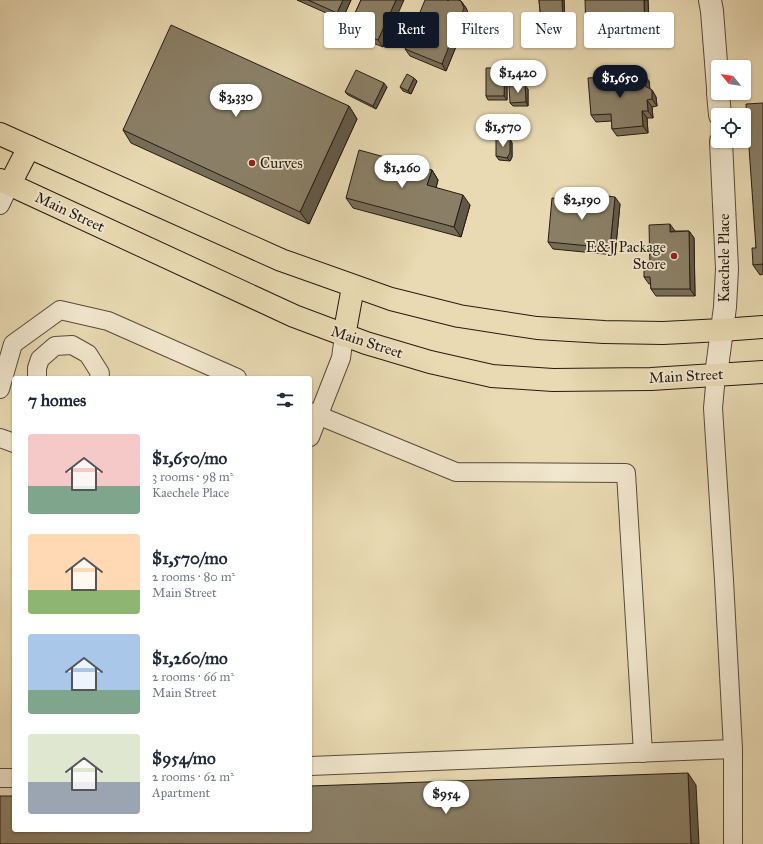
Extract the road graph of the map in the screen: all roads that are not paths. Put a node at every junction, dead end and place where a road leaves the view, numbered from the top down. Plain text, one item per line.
1 (710, 0) edge
2 (716, 60) edge
3 (0, 134) edge
4 (29, 147) junction
5 (721, 148) edge
6 (5, 182) edge
7 (0, 205) edge
8 (353, 286) junction
9 (763, 327) edge
10 (722, 330) junction
11 (344, 336) junction
12 (763, 372) edge
13 (716, 375) junction
14 (37, 376) edge
15 (99, 376) edge
16 (232, 376) edge
17 (0, 389) edge
18 (314, 414) edge
19 (312, 426) edge
20 (0, 438) edge
21 (12, 443) edge
22 (733, 749) junction
23 (643, 753) junction
24 (312, 766) edge
25 (0, 778) edge
26 (12, 778) edge
27 (733, 844) edge

1 - 2 street
3 - 4 main road
4 - 6 main road
4 - 8 main road
5 - 10 street, Kaechele Place
6 - 7 lane
6 - 11 main road, Main Street
8 - 10 main road
8 - 11 main road
9 - 10 main road
10 - 13 street, Kaechele Place
11 - 13 main road, Main Street
11 - 18 lane
12 - 13 main road, Main Street
13 - 22 lane
14 - 15 lane
16 - 17 lane
18 - 19 lane
18 - 23 lane
20 - 21 lane
22 - 23 lane
22 - 27 lane
23 - 24 lane
25 - 26 lane

